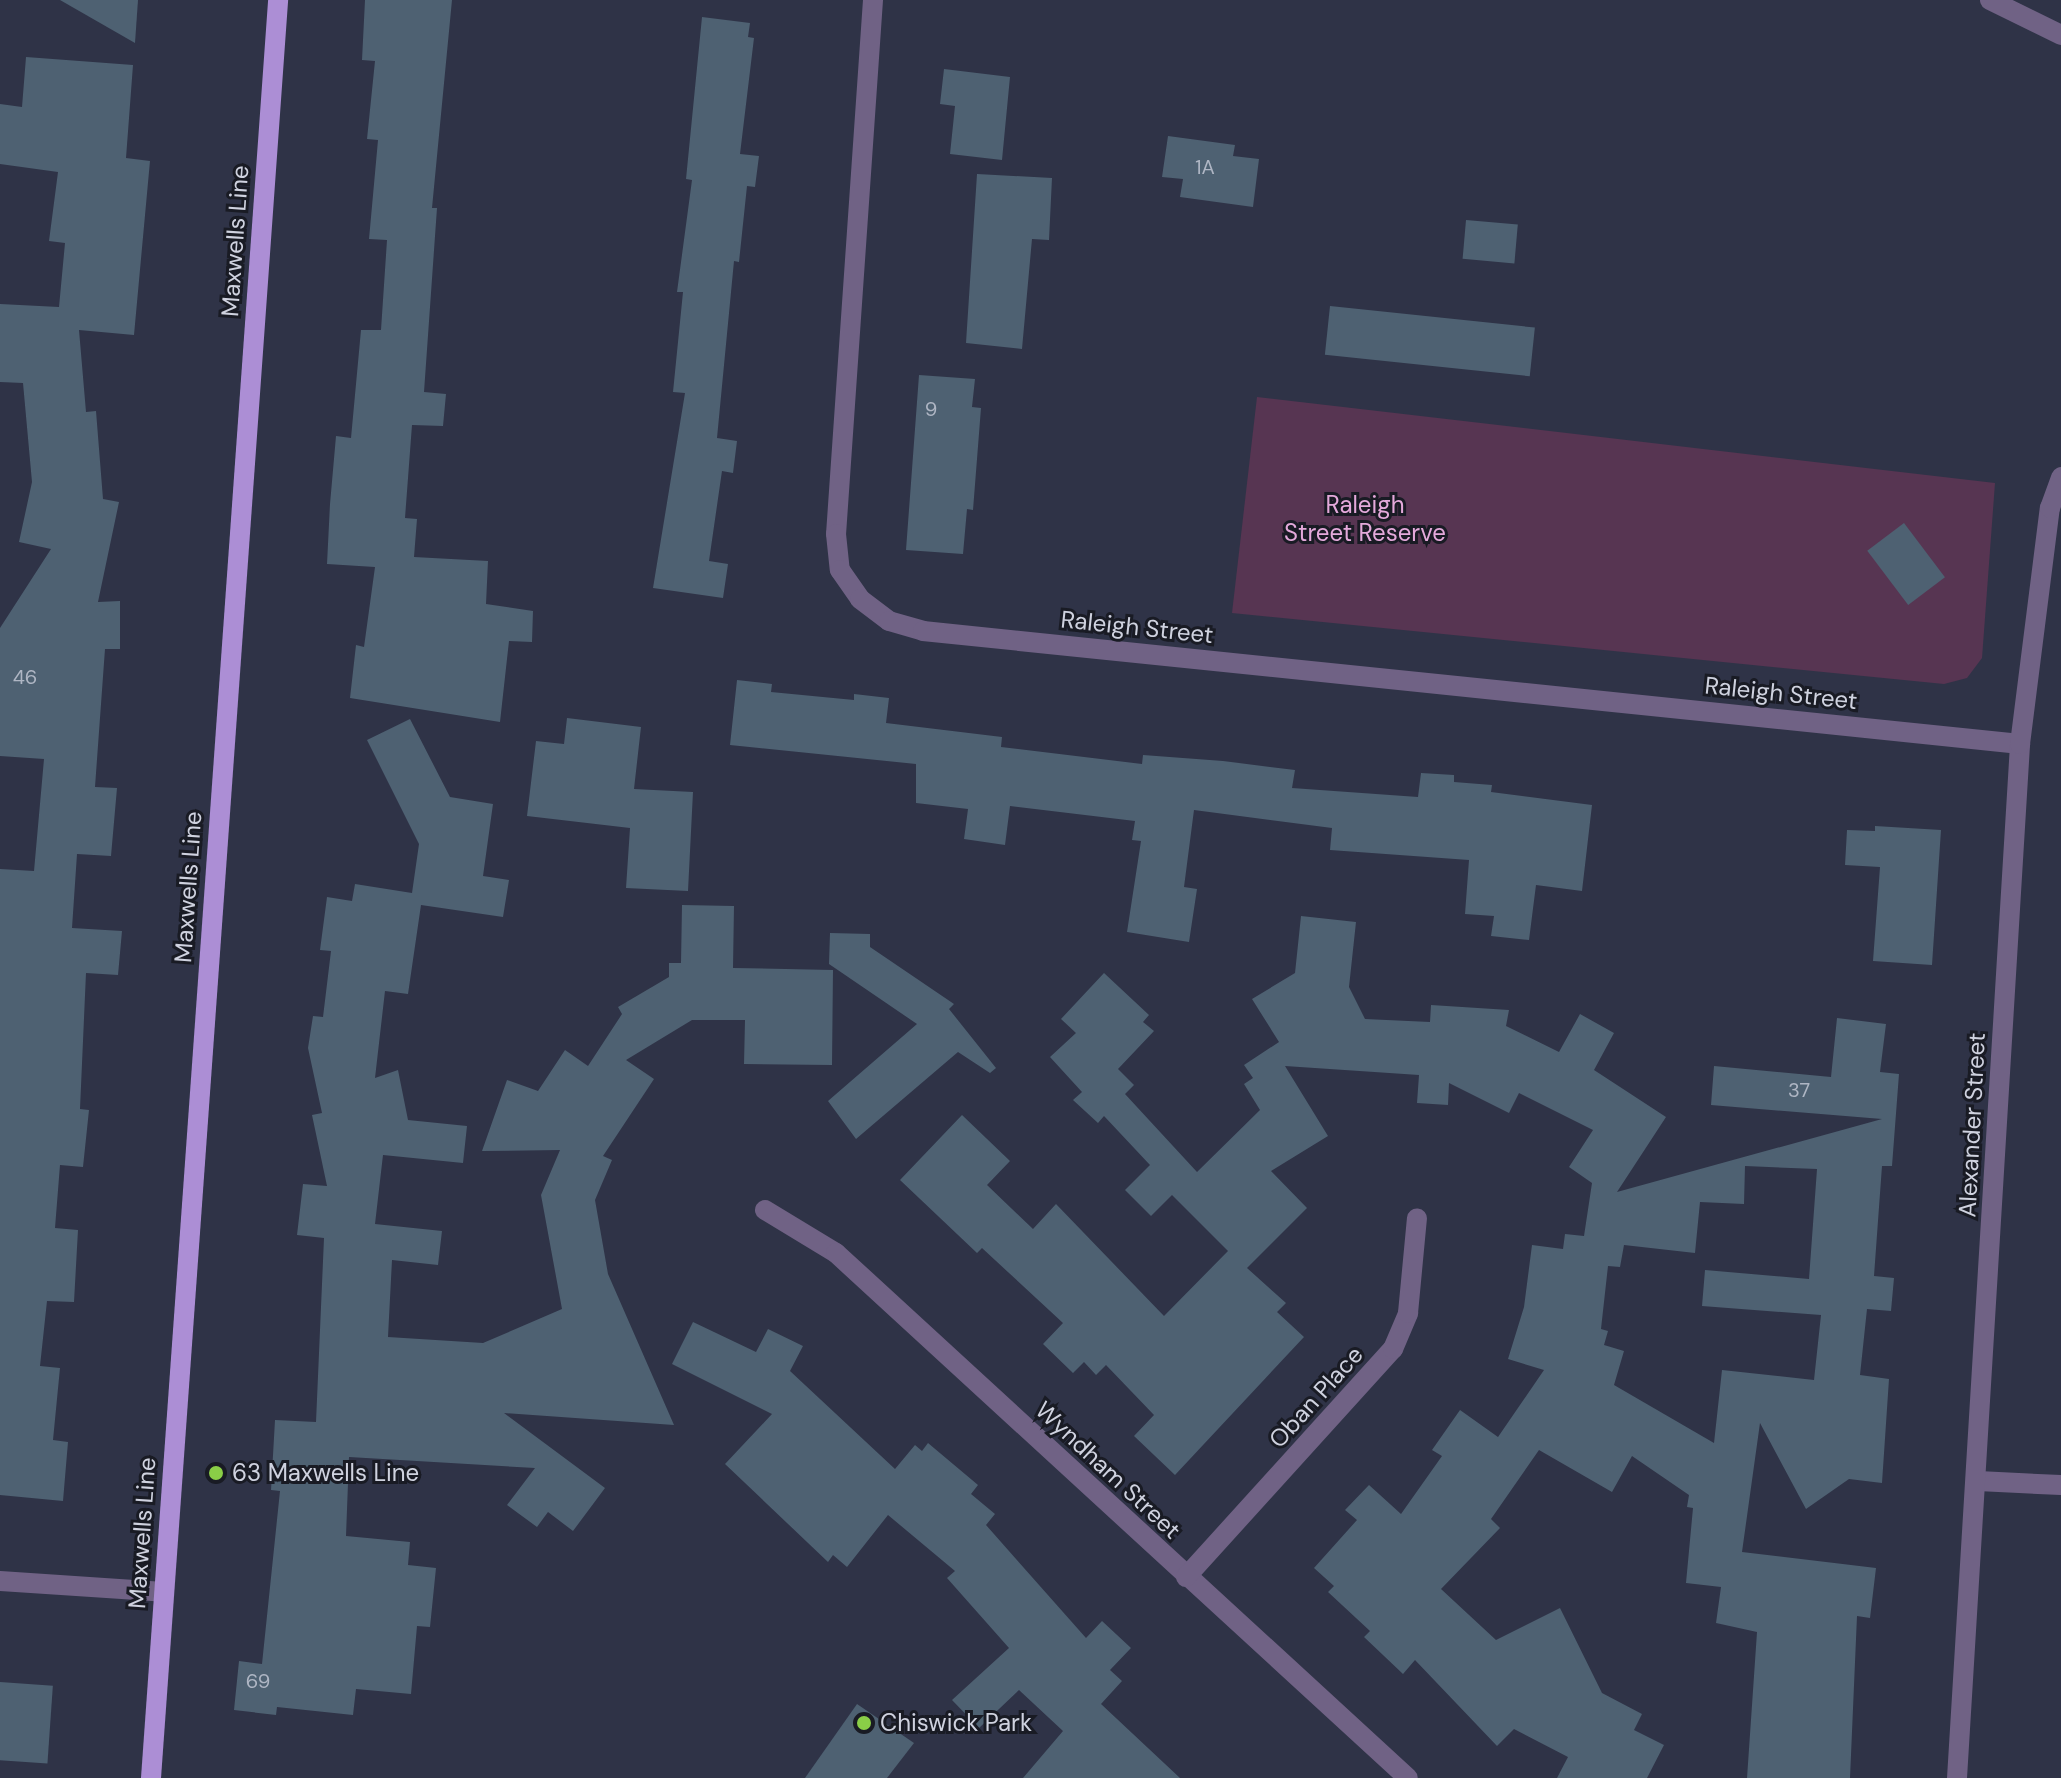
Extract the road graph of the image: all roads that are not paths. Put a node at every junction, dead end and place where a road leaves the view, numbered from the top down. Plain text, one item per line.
1 (278, 0) edge
2 (873, 0) edge
3 (1990, 0) edge
4 (2061, 35) edge
5 (2061, 477) edge
6 (2020, 744) junction
7 (765, 1210) dead end
8 (1417, 1218) dead end
9 (1978, 1481) junction
10 (2061, 1485) edge
11 (1186, 1577) junction
12 (0, 1581) edge
13 (164, 1592) junction
14 (151, 1778) edge
15 (1408, 1778) edge
16 (1957, 1778) edge

1 - 13 main road, Maxwells Line
2 - 6 street, Raleigh Street
3 - 4 street
5 - 6 street, Alexander Street
6 - 9 street, Alexander Street
7 - 11 street, Wyndham Street
8 - 11 street, Oban Place
9 - 10 street
9 - 16 street, Alexander Street
11 - 15 street, Wyndham Street
12 - 13 street
13 - 14 main road, Maxwells Line

